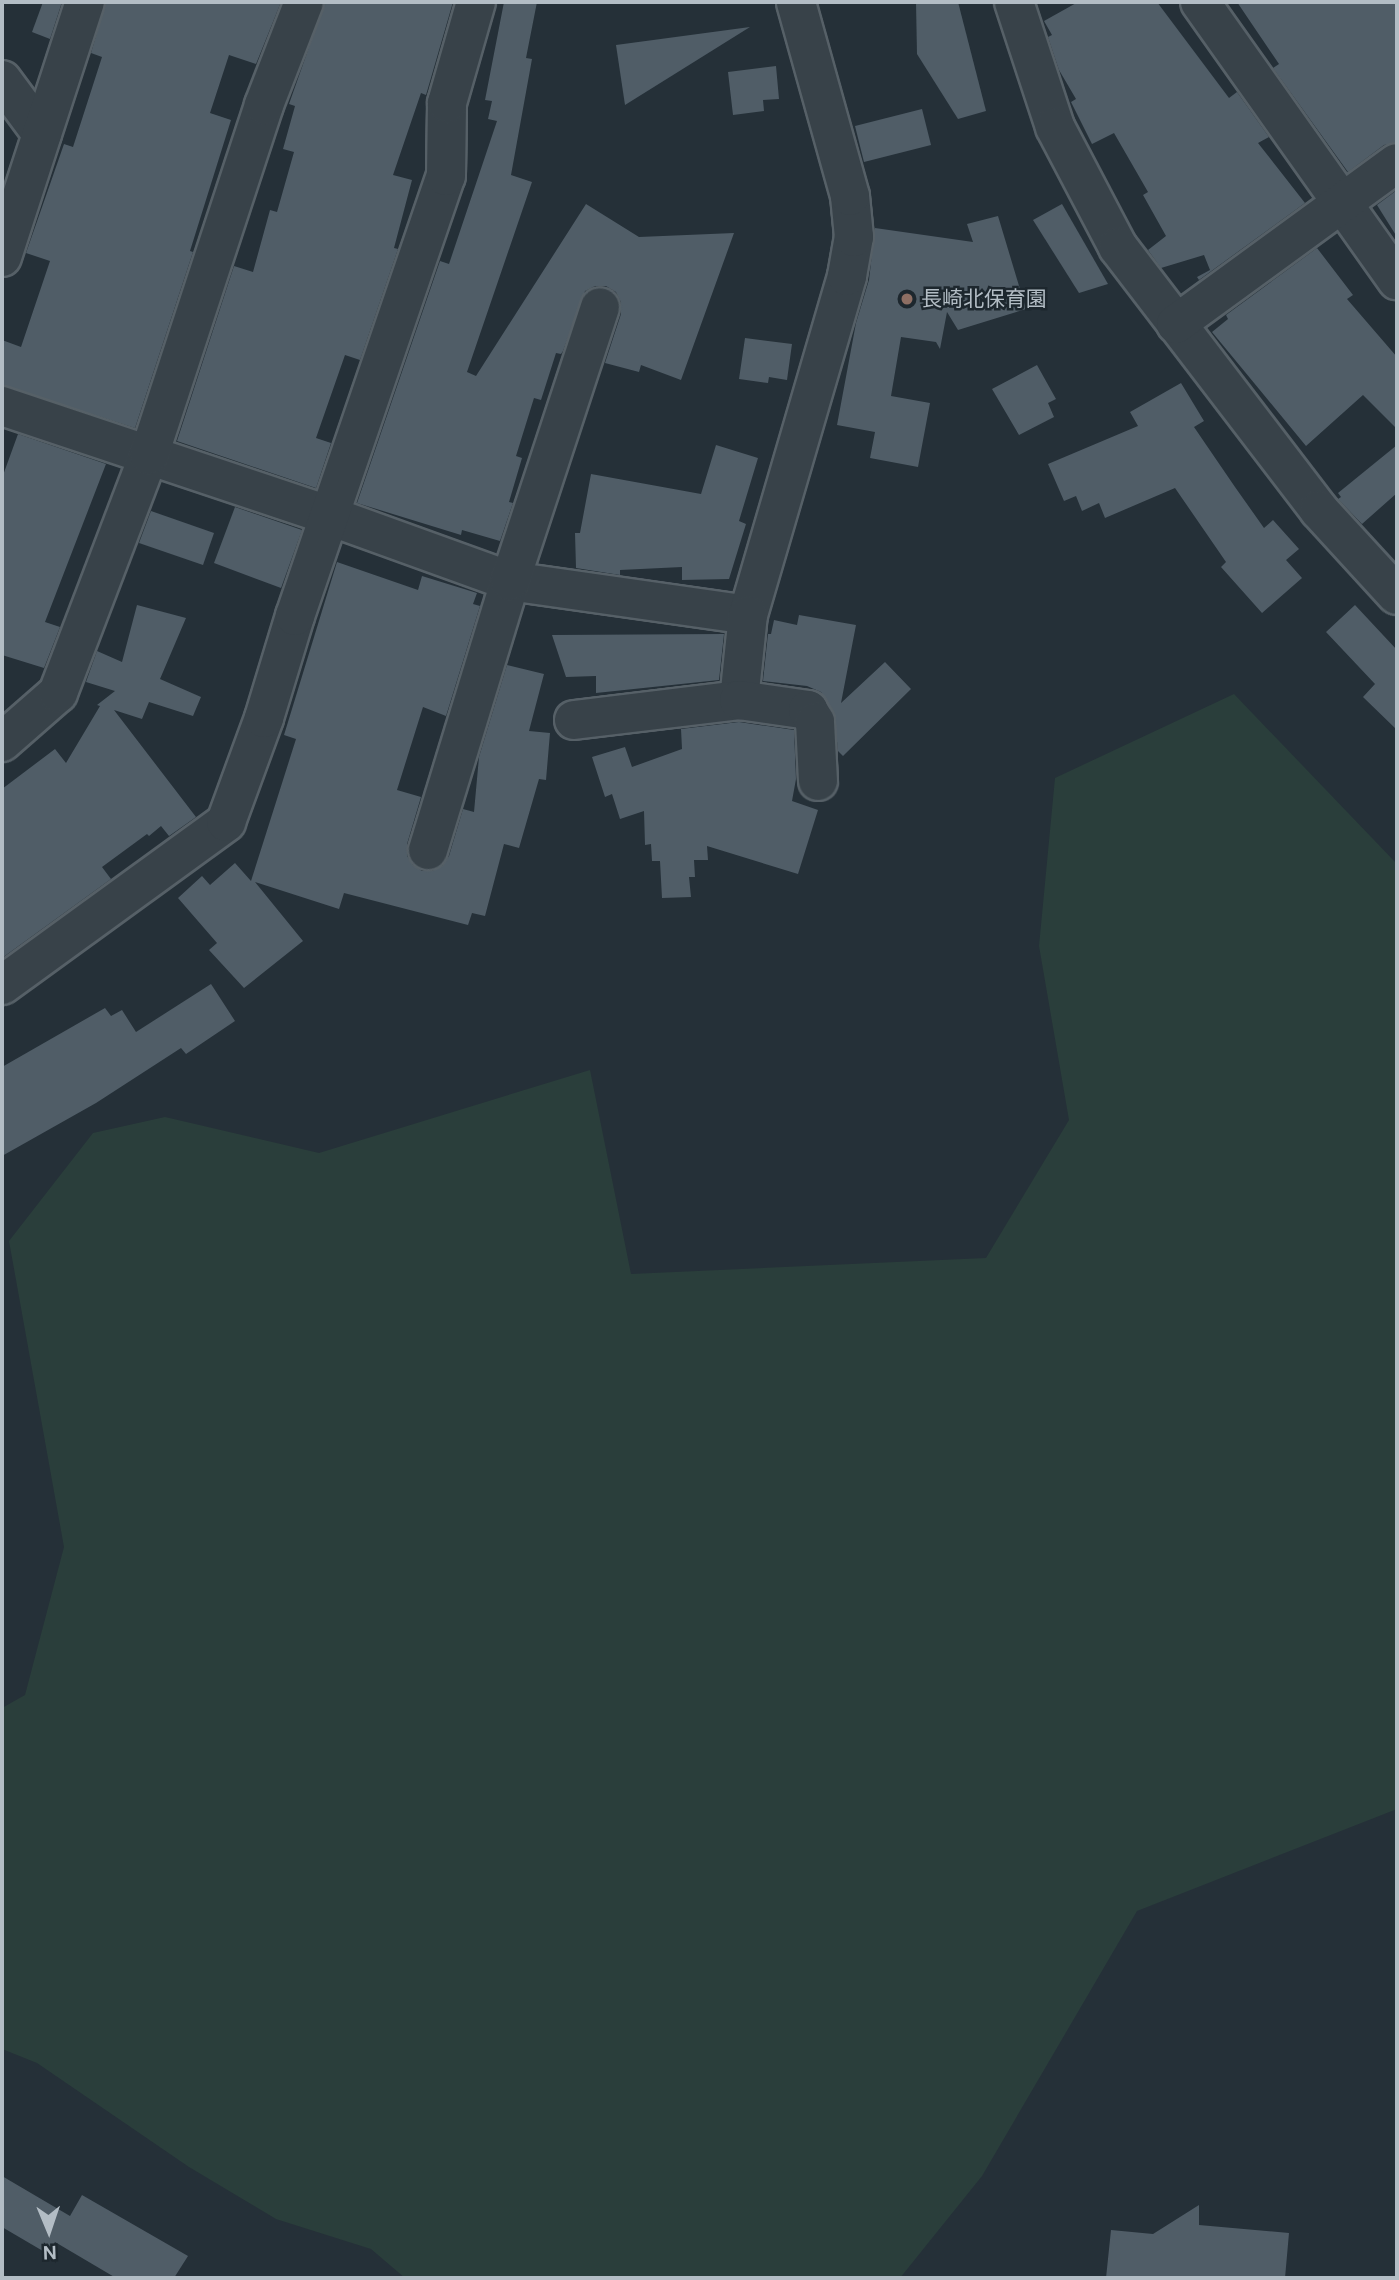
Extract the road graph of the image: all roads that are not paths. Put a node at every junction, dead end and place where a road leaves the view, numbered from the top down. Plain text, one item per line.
1 (85, 2) edge
2 (304, 2) edge
3 (476, 2) edge
4 (796, 2) edge
5 (1014, 2) edge
6 (1200, 2) edge
7 (2, 80) edge
8 (42, 134) junction
9 (1397, 163) edge
10 (1342, 205) junction
11 (2, 257) edge
12 (1397, 280) edge
13 (600, 307) dead end
14 (1176, 324) junction
15 (2, 406) edge
16 (149, 455) junction
17 (330, 516) junction
18 (510, 581) junction
19 (1397, 595) edge
20 (748, 615) junction
21 (738, 700) junction
22 (573, 720) dead end
23 (2, 742) edge
24 (818, 781) dead end
25 (428, 850) dead end
26 (2, 985) edge

1 - 8 street
2 - 16 street
3 - 17 street
4 - 20 street
5 - 14 street
6 - 10 street
7 - 8 street
8 - 11 street
9 - 10 street
10 - 12 street
10 - 14 street
13 - 18 street
14 - 19 street
15 - 16 street
16 - 17 street
16 - 23 street
17 - 18 street
17 - 26 street
18 - 20 street
18 - 25 street
20 - 21 street
21 - 22 street
21 - 24 street

